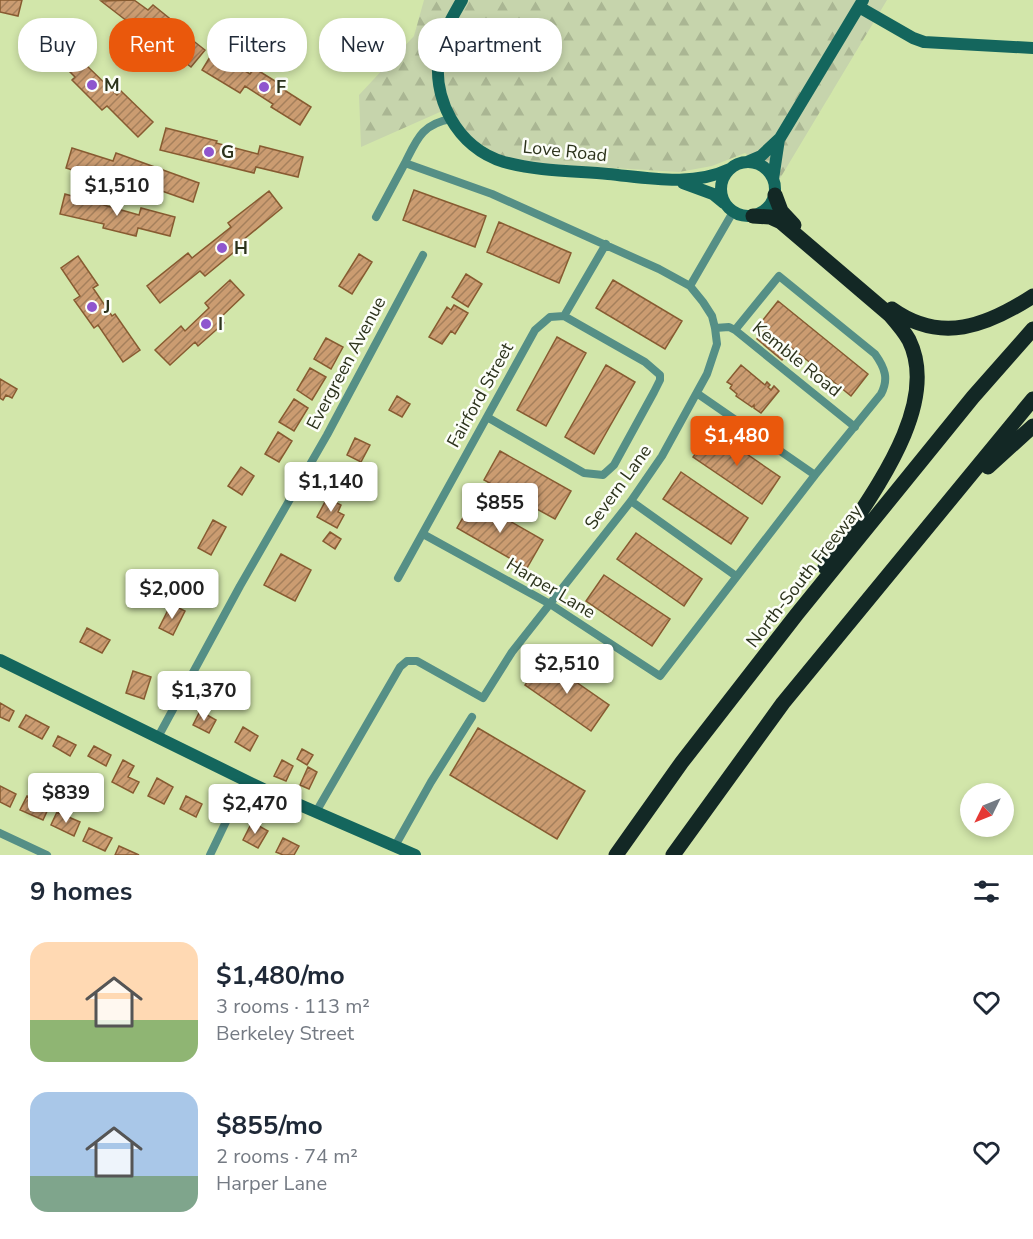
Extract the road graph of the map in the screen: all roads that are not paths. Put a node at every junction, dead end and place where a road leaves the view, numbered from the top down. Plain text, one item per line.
1 (462, 0) edge
2 (861, 4) edge
3 (1033, 48) edge
4 (450, 119) junction
5 (780, 138) junction
6 (747, 162) junction
7 (405, 163) junction
8 (729, 169) junction
9 (674, 180) junction
10 (774, 187) junction
11 (730, 209) junction
12 (753, 216) junction
13 (376, 217) dead end
14 (606, 244) junction
15 (423, 255) dead end
16 (690, 286) junction
17 (1033, 296) edge
18 (564, 316) junction
19 (715, 328) junction
20 (1033, 329) edge
21 (735, 330) junction
22 (698, 393) junction
23 (1033, 399) edge
24 (487, 417) junction
25 (1033, 426) edge
26 (855, 427) junction
27 (815, 475) junction
28 (631, 501) junction
29 (423, 534) junction
30 (920, 535) junction
31 (736, 576) junction
32 (398, 578) dead end
33 (550, 604) junction
34 (797, 614) junction
35 (0, 660) edge
36 (472, 717) dead end
37 (158, 737) junction
38 (246, 780) junction
39 (316, 812) junction
40 (0, 833) edge
41 (395, 846) junction
42 (47, 855) edge
43 (210, 855) edge
44 (415, 855) edge
45 (616, 855) edge
46 (673, 855) edge

1 - 4 street, Love Road
2 - 3 street
2 - 5 street
4 - 7 street
4 - 9 street, Love Road
5 - 6 street
5 - 10 street
6 - 8 street
6 - 10 street
7 - 13 street
7 - 14 street, Severn Lane
8 - 9 street, Love Road
8 - 11 street
9 - 11 street, Love Road
10 - 12 street
10 - 17 highway
11 - 12 street
11 - 16 street
12 - 34 highway
14 - 16 street, Severn Lane
14 - 18 street
15 - 37 street, Evergreen Avenue
16 - 19 street, Severn Lane
18 - 24 street, Fairford Street
18 - 24 street
19 - 21 street, Kemble Road
19 - 22 street, Severn Lane
20 - 34 highway, North-South Freeway
21 - 26 street, Kemble Road
21 - 26 street
22 - 27 street
22 - 28 street, Severn Lane
23 - 30 highway
24 - 29 street, Fairford Street
25 - 30 highway
26 - 27 street
27 - 31 street
28 - 31 street
28 - 33 street, Severn Lane
29 - 32 street, Fairford Street
29 - 33 street, Harper Lane
30 - 46 highway
31 - 33 street, Harper Lane
33 - 39 street, Severn Lane
34 - 45 highway, North-South Freeway
35 - 37 street
36 - 41 street
37 - 38 street
38 - 39 street
38 - 43 street
39 - 41 street
40 - 42 street
41 - 44 street

